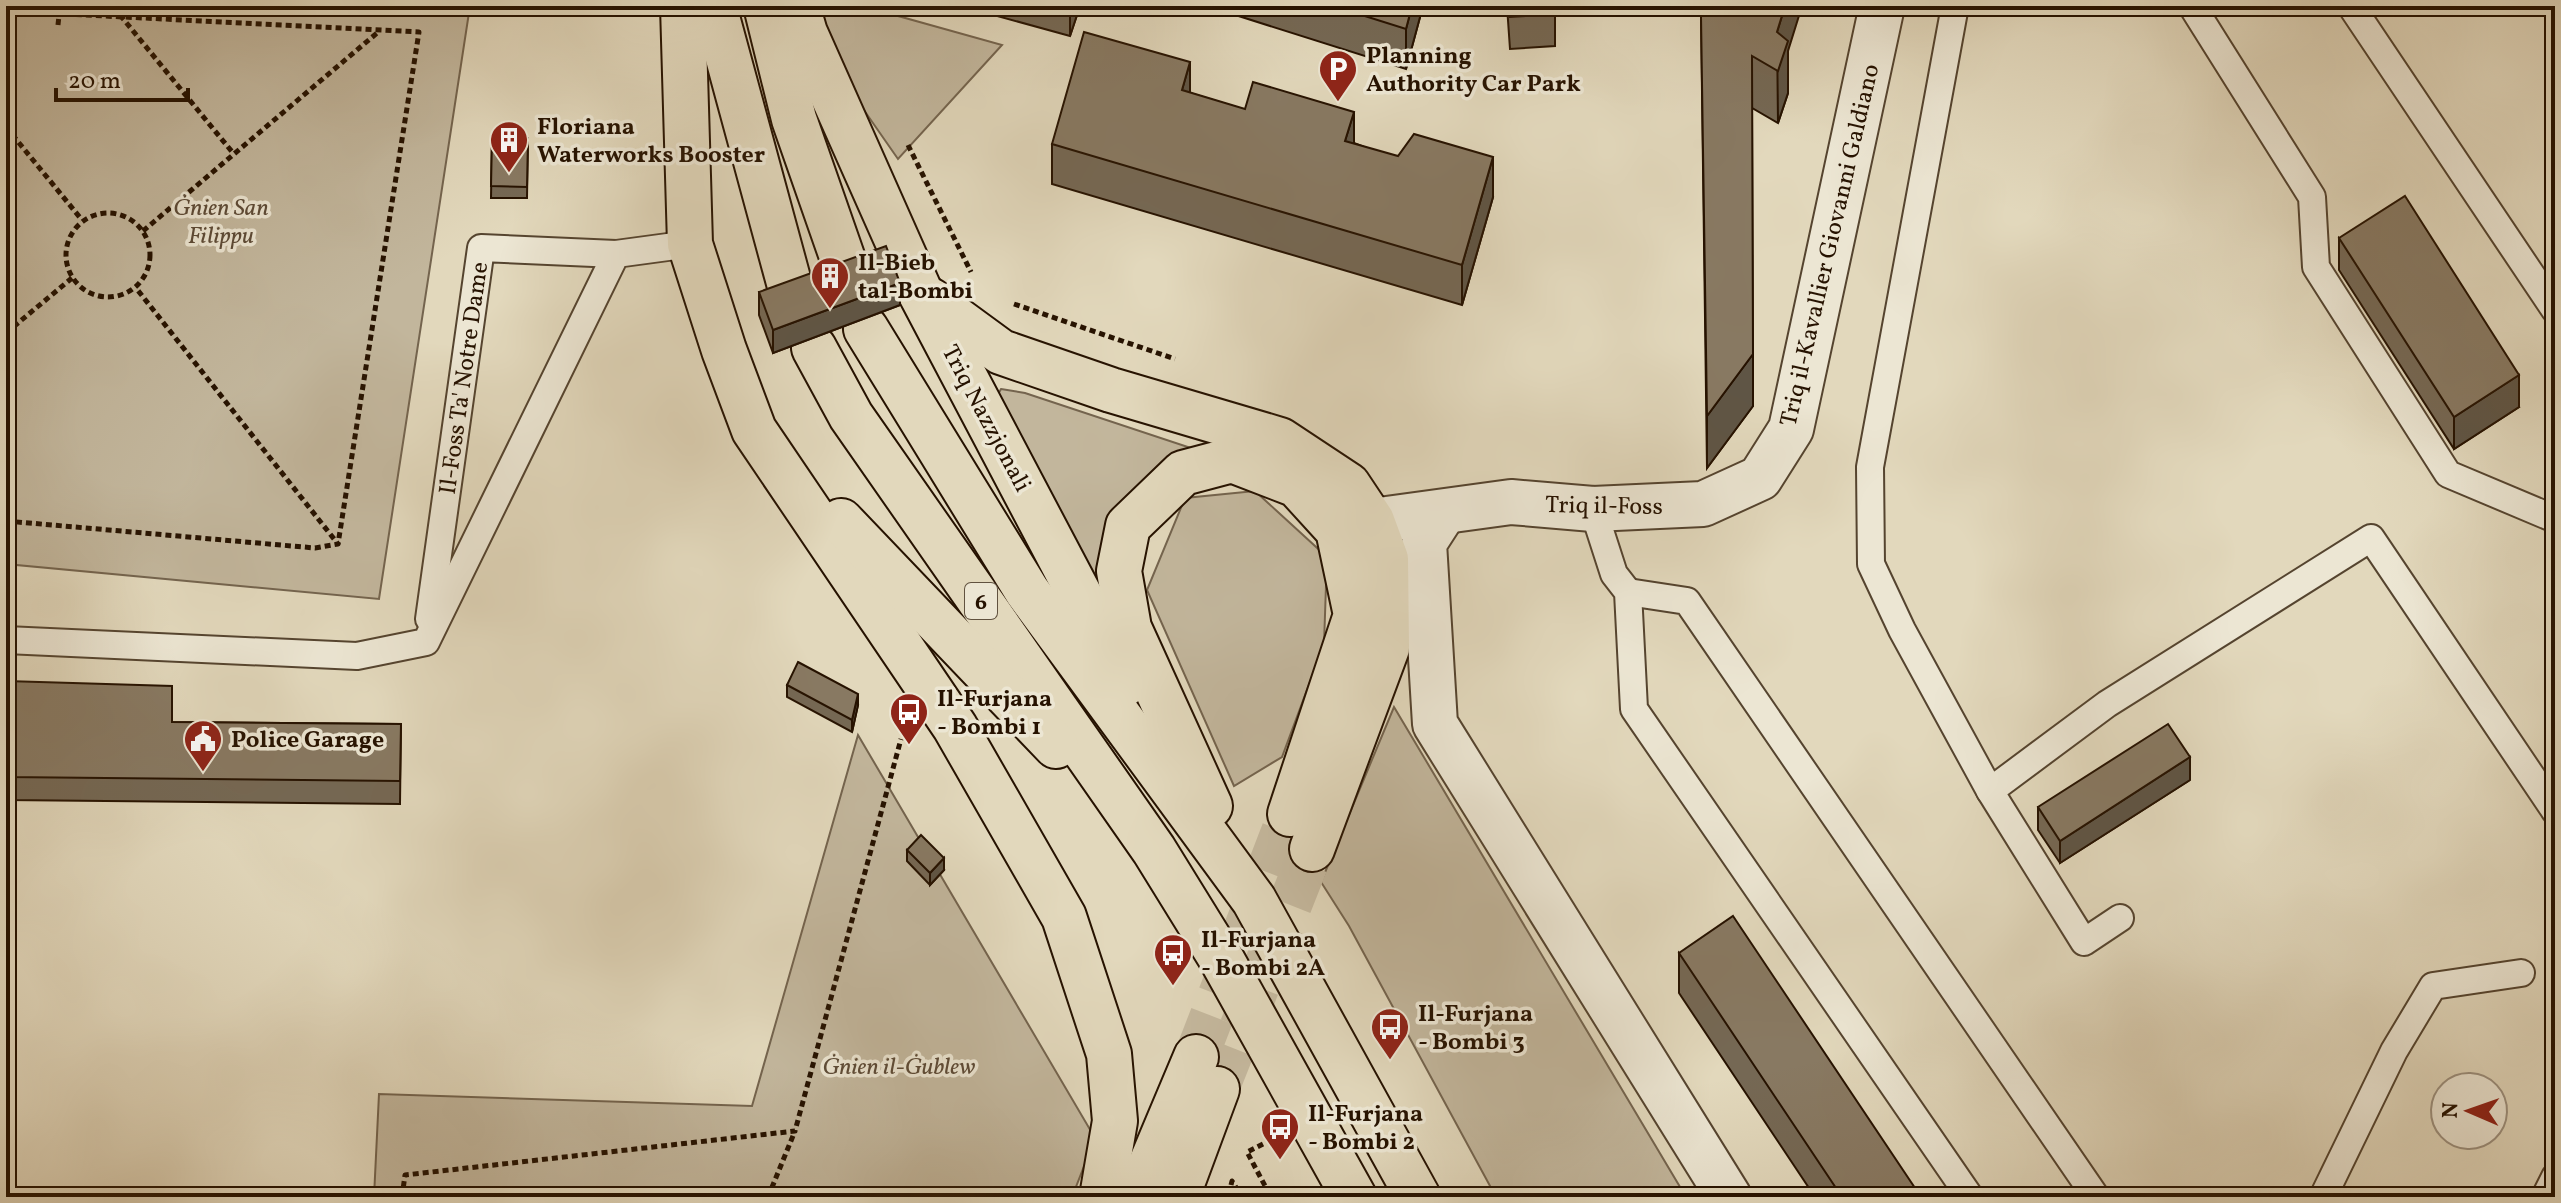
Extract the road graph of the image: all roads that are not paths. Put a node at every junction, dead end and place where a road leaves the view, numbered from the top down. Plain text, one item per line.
1 (683, 6) edge
2 (714, 6) edge
3 (766, 6) edge
4 (797, 6) edge
5 (1882, 6) edge
6 (1955, 6) edge
7 (2192, 6) edge
8 (2351, 6) edge
9 (690, 244) junction
10 (616, 254) junction
11 (847, 271) edge
12 (791, 290) edge
13 (921, 294) junction
14 (2555, 310) edge
15 (866, 329) dead end
16 (814, 348) dead end
17 (754, 430) junction
18 (1760, 478) joint
19 (1593, 509) junction
20 (1444, 512) junction
21 (2555, 519) edge
22 (1372, 521) junction
23 (1628, 592) junction
24 (6, 640) edge
25 (426, 642) junction
26 (1990, 791) junction
27 (2555, 811) edge
28 (1196, 821) junction
29 (1154, 850) junction
30 (1254, 900) junction
31 (2120, 918) dead end
32 (2521, 973) dead end
33 (2555, 1177) edge
34 (1102, 1197) edge
35 (1137, 1197) edge
36 (1177, 1197) edge
37 (1354, 1197) edge
38 (1418, 1197) edge
39 (1729, 1197) edge
40 (1970, 1197) edge
41 (2096, 1197) edge
42 (2323, 1197) edge
43 (2545, 1197) edge

1 - 9 highway
2 - 12 highway
3 - 11 highway
4 - 13 highway, Triq Nazzjonali / 6
5 - 18 street, Triq il-Kavallier Giovanni Galdiano
6 - 26 lane
7 - 21 lane
8 - 14 lane
9 - 10 lane, Il-Foss Ta' Notre Dame
9 - 17 highway
10 - 25 lane, Il-Foss Ta' Notre Dame
10 - 25 lane, Il-Foss Ta' Notre Dame
13 - 22 highway
13 - 28 highway, Triq Nazzjonali / 6
15 - 28 highway, Triq Nazzjonali / 6
16 - 29 highway, 6
17 - 29 highway
17 - 34 highway
18 - 19 street, Triq il-Foss
19 - 20 street, Triq il-Foss
19 - 23 lane
20 - 22 street, Triq il-Foss
20 - 39 street
22 - 30 highway
23 - 40 lane
23 - 41 lane
24 - 25 lane
26 - 27 lane
26 - 31 lane
28 - 30 highway, Triq Nazzjonali / 6
29 - 37 highway, 6
30 - 38 highway, Triq Nazzjonali / 6
32 - 42 lane
33 - 43 lane
35 - 36 highway

